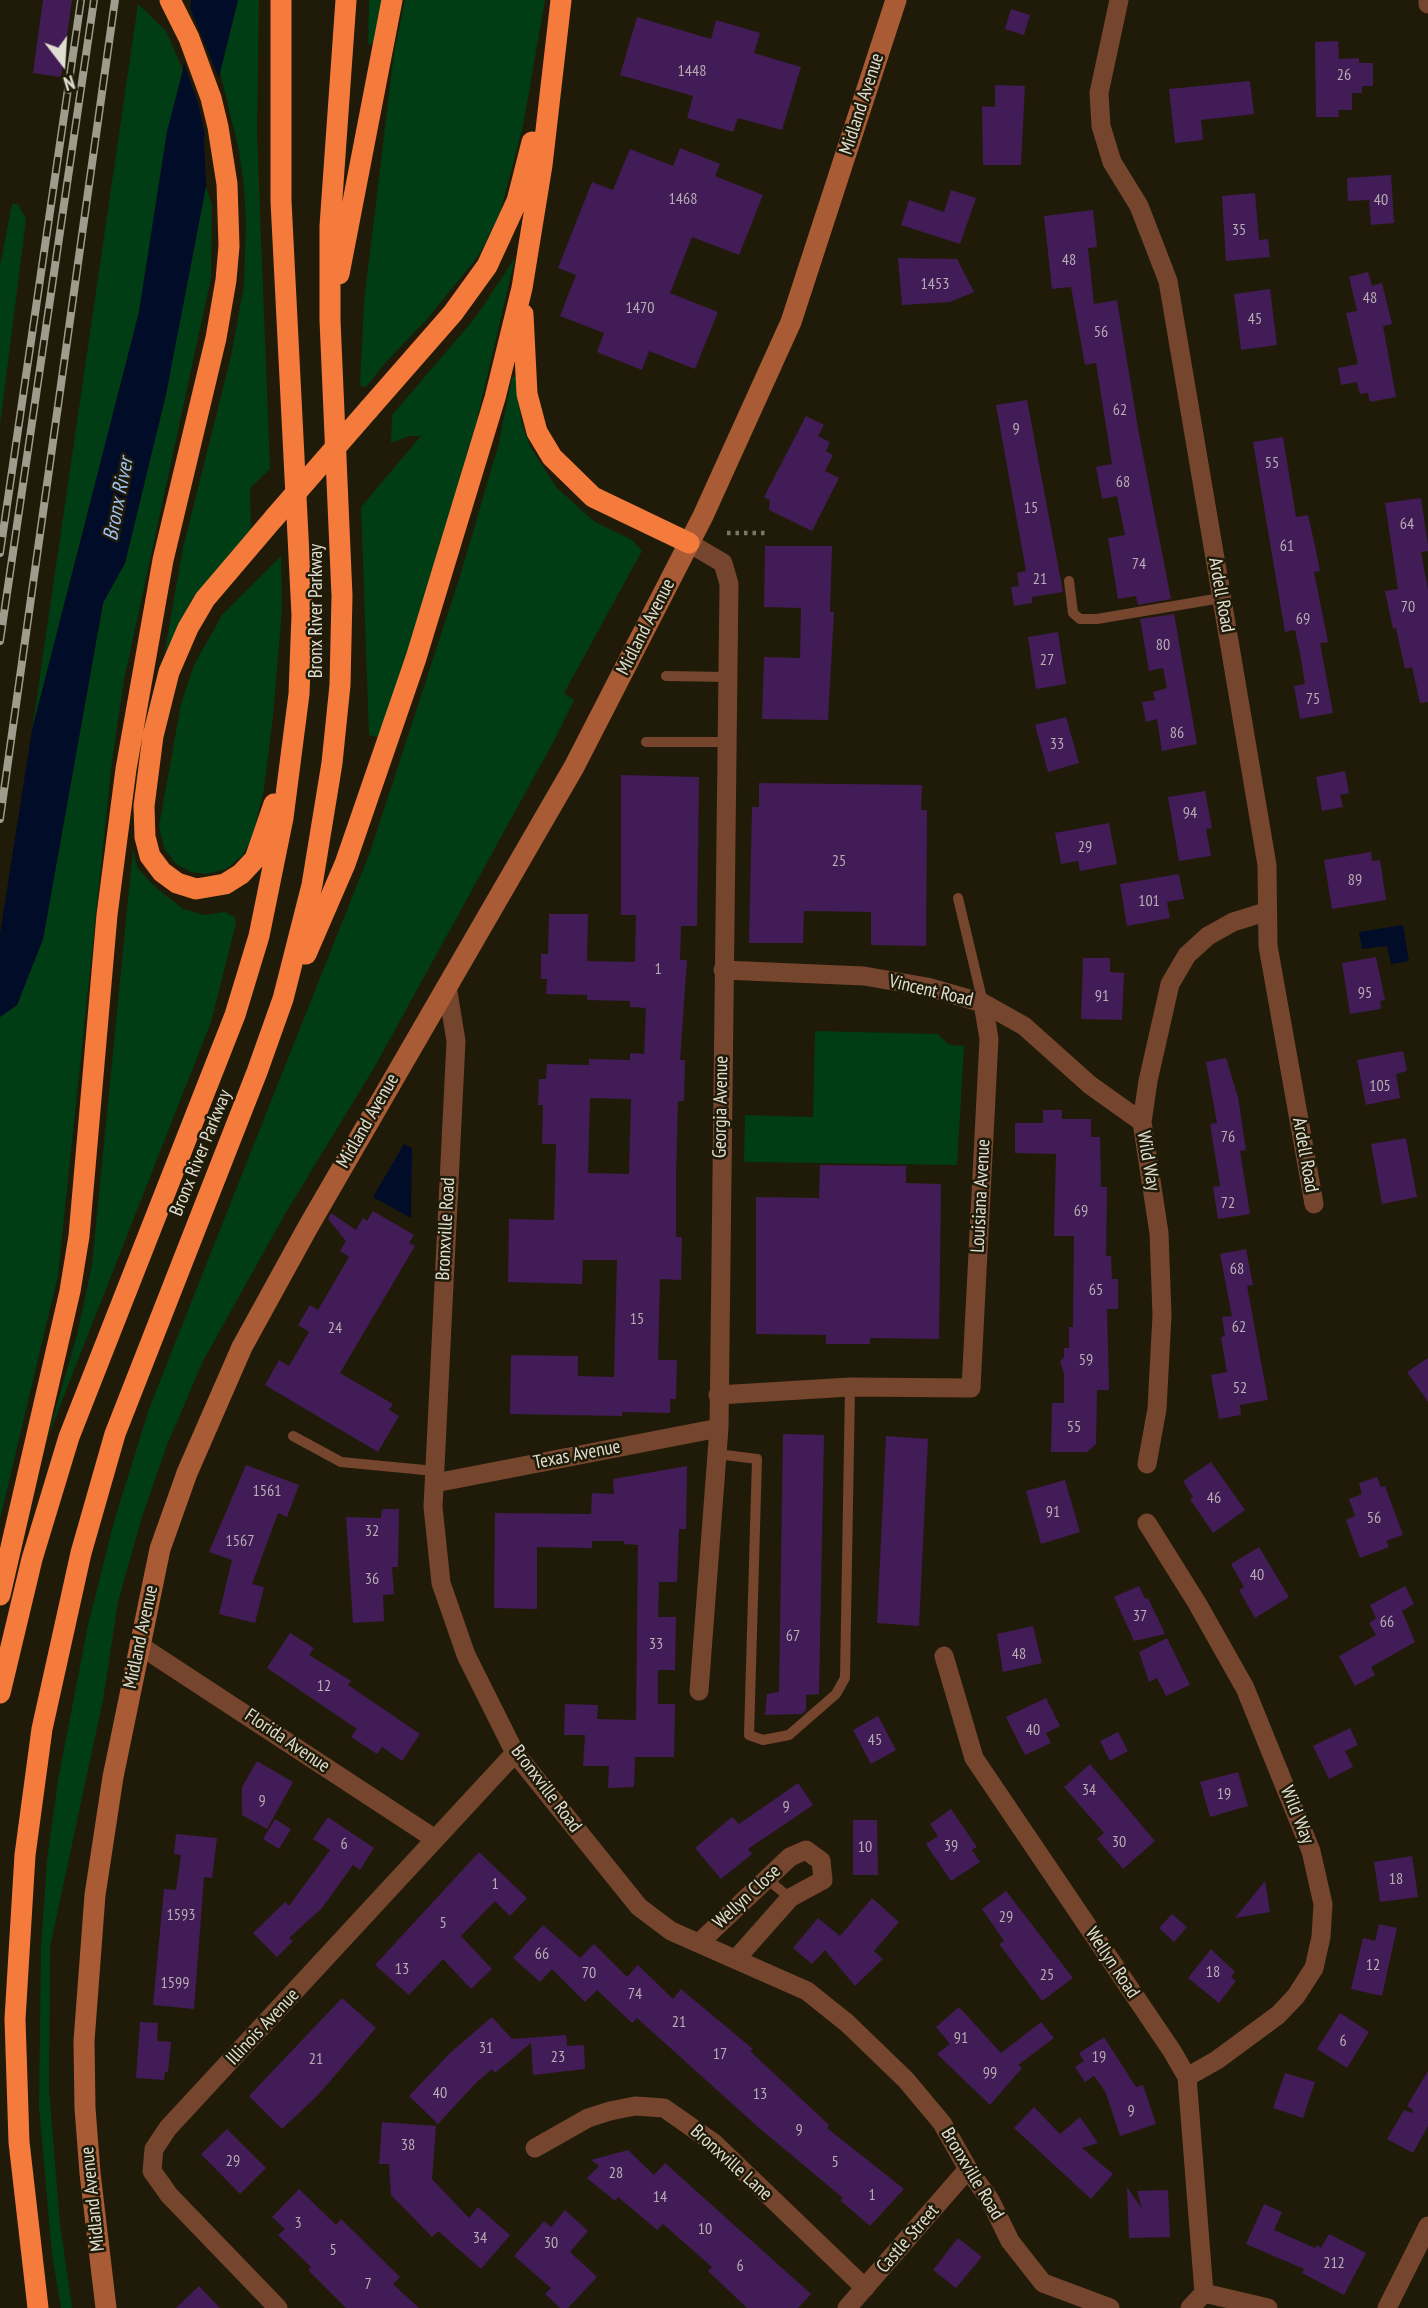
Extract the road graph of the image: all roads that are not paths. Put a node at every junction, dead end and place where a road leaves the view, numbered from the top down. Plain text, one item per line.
1 (170, 0) edge
2 (281, 0) edge
3 (346, 0) edge
4 (392, 0) edge
5 (896, 0) edge
6 (1119, 0) edge
7 (559, 10) edge
8 (522, 288) junction
9 (330, 320) junction
10 (689, 542) junction
11 (1069, 581) dead end
12 (1221, 598) junction
13 (666, 676) dead end
14 (727, 677) junction
15 (295, 735) junction
16 (646, 742) dead end
17 (726, 742) junction
18 (958, 898) dead end
19 (1265, 912) junction
20 (723, 970) junction
21 (447, 986) junction
22 (983, 1003) junction
23 (270, 1036) junction
24 (1142, 1122) junction
25 (1314, 1204) dead end
26 (850, 1387) junction
27 (718, 1395) junction
28 (719, 1428) junction
29 (293, 1436) dead end
30 (717, 1454) junction
31 (1147, 1464) dead end
32 (435, 1477) junction
33 (1147, 1524) dead end
34 (0, 1595) edge
35 (139, 1645) junction
36 (944, 1656) dead end
37 (699, 1691) dead end
38 (0, 1693) edge
39 (515, 1754) junction
40 (435, 1839) junction
41 (767, 1880) junction
42 (790, 1898) junction
43 (700, 1941) junction
44 (736, 1959) junction
45 (1187, 2077) junction
46 (535, 2148) dead end
47 (968, 2169) junction
48 (1428, 2226) edge
49 (865, 2288) junction
50 (1204, 2294) junction
51 (38, 2308) edge
52 (106, 2308) edge
53 (278, 2308) edge
54 (847, 2308) edge
55 (1110, 2308) edge
56 (1190, 2308) edge
57 (1268, 2308) edge
58 (1387, 2308) edge

1 - 34 highway
2 - 15 highway, Bronx River Parkway
3 - 9 highway, Bronx River Parkway
4 - 9 highway
5 - 10 street, Midland Avenue
6 - 12 street, Ardell Road
7 - 8 highway
7 - 15 highway, bridge
8 - 10 highway
8 - 23 highway
9 - 23 highway, Bronx River Parkway
10 - 14 street, Georgia Avenue
10 - 21 street, Midland Avenue
11 - 12 lane
12 - 19 street, Ardell Road
13 - 14 lane
14 - 17 street, Georgia Avenue
15 - 38 highway, Bronx River Parkway
16 - 17 lane
17 - 20 street, Georgia Avenue
18 - 22 lane
19 - 24 street, Wild Way
19 - 25 street, Ardell Road
20 - 22 street, Vincent Road
20 - 27 street, Georgia Avenue
21 - 32 street, Bronxville Road
21 - 35 street, Midland Avenue
22 - 24 street, Vincent Road
22 - 26 street, Louisiana Avenue
23 - 51 highway, Bronx River Parkway
24 - 31 street, Wild Way
26 - 27 street
26 - 30 lane
27 - 28 street, Georgia Avenue
28 - 30 street, Georgia Avenue
28 - 32 street, Texas Avenue
29 - 32 lane
30 - 37 street, Georgia Avenue
32 - 39 street, Bronxville Road
33 - 45 street, Wild Way
35 - 40 street, Florida Avenue
35 - 52 street, Midland Avenue
36 - 45 street, Wellyn Road
39 - 40 street, Illinois Avenue
39 - 43 street, Bronxville Road
40 - 53 street, Illinois Avenue
41 - 42 lane
41 - 42 street, Wellyn Close
41 - 43 street, Wellyn Close
42 - 44 street, Wellyn Close
43 - 44 street, Bronxville Road
44 - 47 street, Bronxville Road
45 - 50 street, Wellyn Road
46 - 49 street, Bronxville Lane
47 - 49 street, Castle Street
47 - 55 street, Bronxville Road
48 - 58 street
49 - 54 street, Castle Street
50 - 56 street
50 - 57 street

